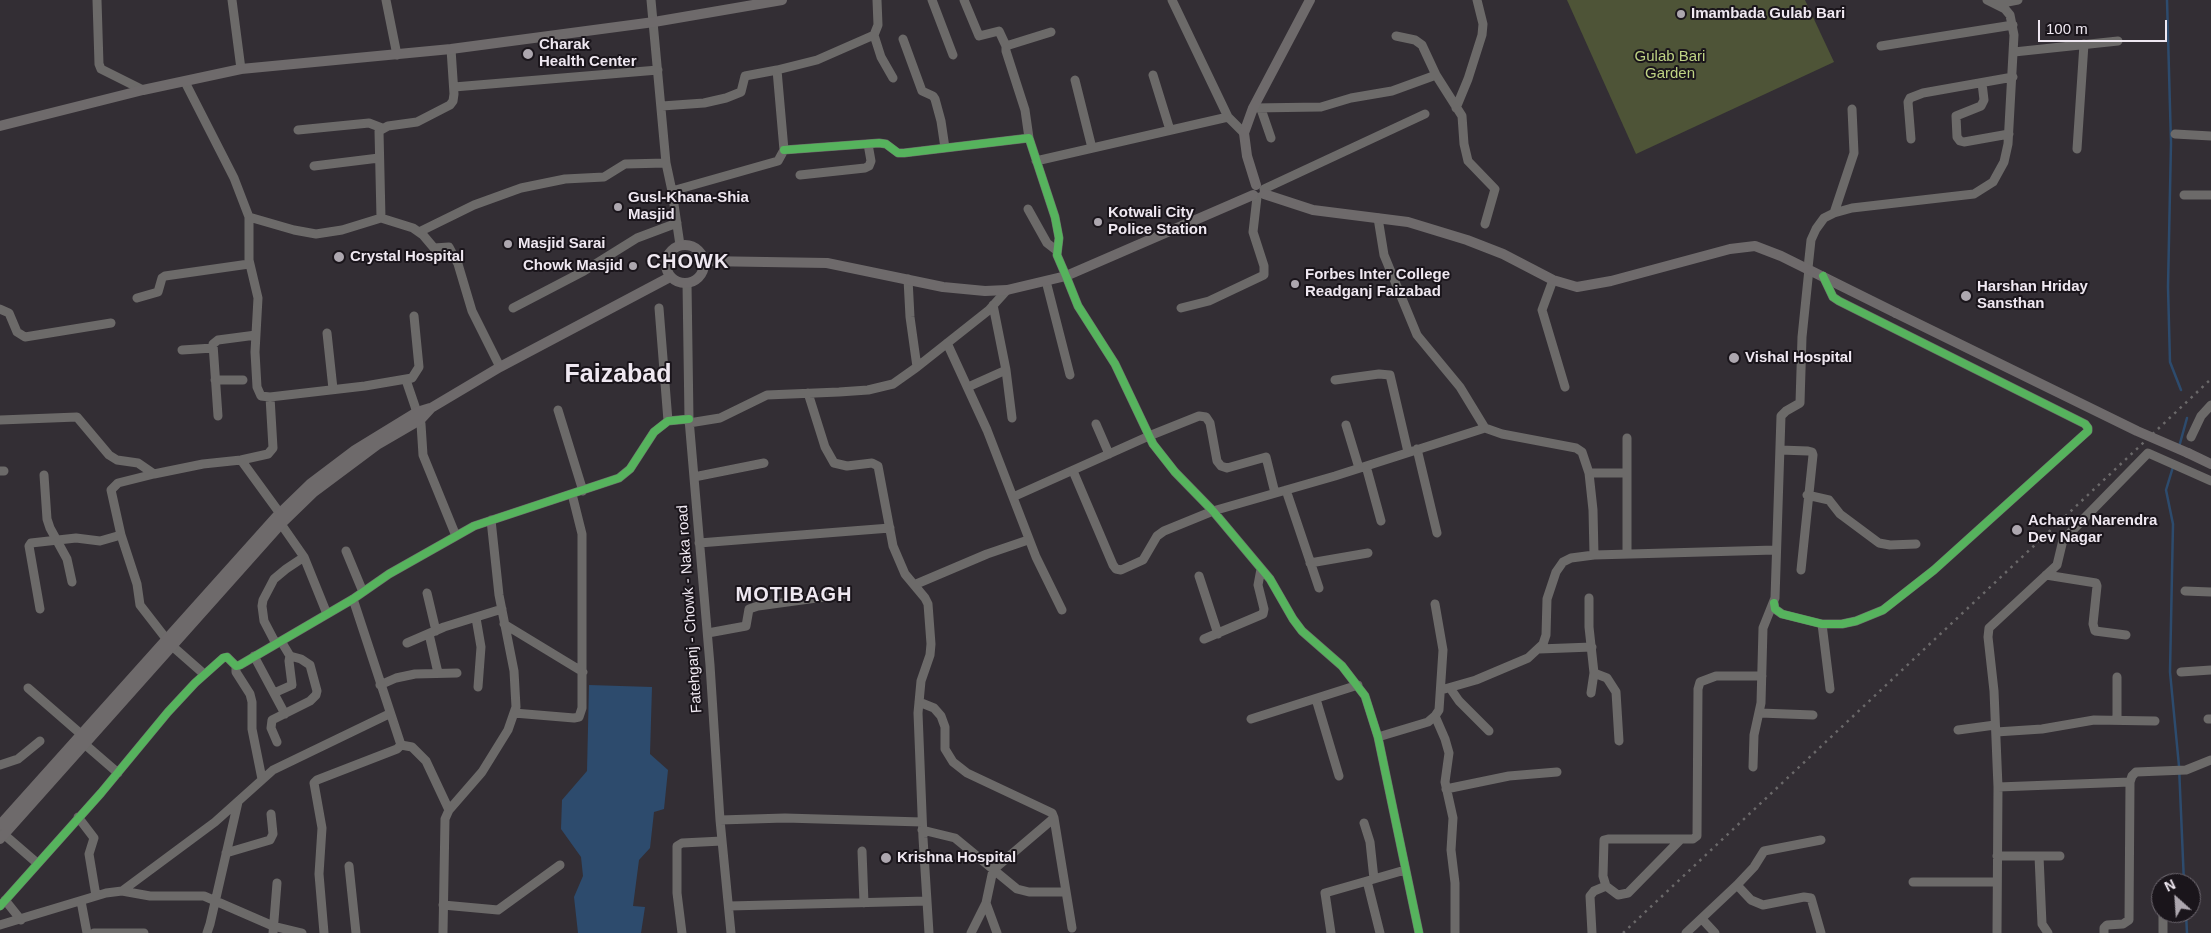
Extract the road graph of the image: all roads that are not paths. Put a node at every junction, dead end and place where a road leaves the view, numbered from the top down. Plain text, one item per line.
1 (97, 0) edge
2 (232, 0) edge
3 (386, 0) edge
4 (651, 0) edge
5 (782, 0) edge
6 (878, 0) edge
7 (932, 0) edge
8 (964, 0) edge
9 (1172, 0) edge
10 (1310, 0) edge
11 (1477, 0) edge
12 (1987, 0) edge
13 (2017, 0) edge
14 (1997, 4) junction
15 (654, 22) junction
16 (2013, 25) junction
17 (1050, 32) dead end
18 (874, 35) junction
19 (1396, 36) dead end
20 (903, 39) dead end
21 (2118, 40) dead end
22 (2084, 44) junction
23 (1006, 46) junction
24 (1881, 46) dead end
25 (451, 49) junction
26 (2014, 52) junction
27 (397, 55) junction
28 (953, 55) dead end
29 (241, 69) junction
30 (658, 70) junction
31 (777, 70) junction
32 (1153, 74) dead end
33 (1436, 75) junction
34 (2013, 77) junction
35 (893, 78) dead end
36 (1075, 80) dead end
37 (185, 82) junction
38 (1982, 83) junction
39 (454, 87) junction
40 (143, 90) junction
41 (662, 106) junction
42 (1257, 108) junction
43 (1456, 108) junction
44 (1852, 109) dead end
45 (1425, 114) dead end
46 (1228, 117) junction
47 (0, 126) edge
48 (382, 128) junction
49 (298, 130) dead end
50 (1170, 130) junction
51 (1244, 133) junction
52 (2009, 134) junction
53 (2174, 134) dead end
54 (2211, 136) edge
55 (1029, 138) junction
56 (1271, 138) dead end
57 (1911, 139) dead end
58 (868, 144) junction
59 (945, 148) junction
60 (1092, 148) junction
61 (2077, 149) dead end
62 (784, 150) junction
63 (379, 158) junction
64 (1036, 161) junction
65 (666, 163) junction
66 (314, 166) dead end
67 (800, 175) dead end
68 (672, 191) junction
69 (1259, 192) junction
70 (2184, 195) dead end
71 (2211, 195) edge
72 (1028, 209) dead end
73 (1834, 213) junction
74 (250, 217) junction
75 (381, 218) junction
76 (1378, 218) junction
77 (677, 223) junction
78 (1485, 224) dead end
79 (419, 232) junction
80 (680, 245) junction
81 (1056, 250) junction
82 (704, 261) junction
83 (250, 264) junction
84 (1808, 269) junction
85 (1066, 276) junction
86 (1823, 276) junction
87 (670, 277) junction
88 (908, 279) junction
89 (1552, 280) junction
90 (1046, 281) junction
91 (687, 283) junction
92 (1007, 290) junction
93 (137, 298) dead end
94 (994, 305) junction
95 (513, 308) dead end
96 (659, 308) dead end
97 (1181, 308) dead end
98 (0, 309) edge
99 (414, 316) dead end
100 (111, 323) dead end
101 (327, 333) dead end
102 (256, 335) junction
103 (947, 343) junction
104 (213, 348) junction
105 (182, 350) dead end
106 (500, 367) junction
107 (917, 367) junction
108 (1006, 370) junction
109 (1070, 376) dead end
110 (215, 380) junction
111 (243, 380) dead end
112 (406, 380) junction
113 (1335, 380) dead end
114 (968, 387) junction
115 (1565, 387) dead end
116 (333, 389) junction
117 (808, 393) junction
118 (270, 397) junction
119 (2211, 405) edge
120 (558, 410) dead end
121 (218, 416) dead end
122 (418, 416) junction
123 (1012, 418) dead end
124 (0, 420) edge
125 (668, 421) junction
126 (689, 421) junction
127 (1096, 424) dead end
128 (1346, 424) dead end
129 (1485, 428) junction
130 (1149, 436) junction
131 (2191, 437) dead end
132 (1627, 438) dead end
133 (1413, 450) junction
134 (1780, 450) junction
135 (1109, 454) junction
136 (242, 460) junction
137 (764, 463) dead end
138 (2211, 464) edge
139 (1363, 467) junction
140 (1073, 471) junction
141 (1589, 473) junction
142 (1627, 473) junction
143 (154, 474) junction
144 (44, 475) dead end
145 (694, 477) junction
146 (2211, 481) edge
147 (1286, 490) junction
148 (583, 491) junction
149 (1275, 493) junction
150 (572, 494) junction
151 (1807, 495) junction
152 (1012, 497) junction
153 (1213, 511) junction
154 (282, 519) junction
155 (491, 520) junction
156 (1381, 521) dead end
157 (890, 528) junction
158 (1437, 533) dead end
159 (121, 535) junction
160 (456, 536) junction
161 (56, 540) junction
162 (1028, 540) junction
163 (699, 543) junction
164 (1916, 544) dead end
165 (1775, 550) junction
166 (346, 551) dead end
167 (1368, 554) dead end
168 (1627, 554) junction
169 (1594, 555) junction
170 (304, 557) junction
171 (1310, 563) junction
172 (1261, 569) junction
173 (1800, 570) dead end
174 (2046, 575) junction
175 (1199, 576) dead end
176 (72, 582) dead end
177 (914, 585) junction
178 (1319, 588) dead end
179 (2185, 591) dead end
180 (363, 592) junction
181 (2211, 592) edge
182 (427, 593) dead end
183 (846, 594) dead end
184 (1590, 598) dead end
185 (353, 599) junction
186 (1774, 603) junction
187 (1435, 604) dead end
188 (40, 609) dead end
189 (502, 610) junction
190 (1062, 610) dead end
191 (327, 614) junction
192 (476, 618) junction
193 (504, 624) junction
194 (1822, 624) junction
195 (432, 632) junction
196 (708, 633) junction
197 (1218, 634) junction
198 (2126, 635) dead end
199 (1204, 639) dead end
200 (169, 642) junction
201 (279, 642) junction
202 (407, 643) dead end
203 (1592, 647) junction
204 (1540, 648) junction
205 (254, 656) junction
206 (290, 656) junction
207 (236, 666) junction
208 (2211, 670) edge
209 (438, 672) junction
210 (583, 672) junction
211 (2181, 672) dead end
212 (1594, 673) junction
213 (204, 674) junction
214 (457, 674) dead end
215 (1762, 676) junction
216 (2117, 677) dead end
217 (380, 685) junction
218 (1358, 685) junction
219 (478, 687) dead end
220 (28, 688) dead end
221 (1446, 689) junction
222 (1830, 689) dead end
223 (274, 693) junction
224 (1591, 694) dead end
225 (1316, 699) junction
226 (919, 702) junction
227 (514, 713) junction
228 (1760, 713) junction
229 (285, 714) junction
230 (390, 714) junction
231 (1813, 715) dead end
232 (1435, 716) junction
233 (1251, 719) dead end
234 (2117, 720) junction
235 (2155, 721) dead end
236 (1996, 728) junction
237 (1958, 730) dead end
238 (1488, 731) dead end
239 (1378, 737) junction
240 (82, 739) junction
241 (40, 741) dead end
242 (1619, 741) dead end
243 (277, 742) dead end
244 (400, 745) junction
245 (2211, 760) edge
246 (0, 765) edge
247 (1753, 767) dead end
248 (1557, 772) dead end
249 (118, 773) junction
250 (1338, 776) dead end
251 (262, 779) junction
252 (2130, 782) junction
253 (1998, 787) junction
254 (1446, 789) junction
255 (238, 802) junction
256 (449, 810) junction
257 (271, 814) dead end
258 (78, 817) junction
259 (1054, 818) junction
260 (720, 820) junction
261 (1364, 823) dead end
262 (922, 826) junction
263 (1, 833) edge
264 (1681, 839) junction
265 (1821, 840) dead end
266 (722, 842) junction
267 (862, 851) dead end
268 (226, 853) junction
269 (1997, 856) junction
270 (2039, 856) junction
271 (2060, 856) dead end
272 (37, 863) junction
273 (560, 865) dead end
274 (349, 866) dead end
275 (993, 870) junction
276 (1405, 870) junction
277 (1370, 880) junction
278 (1913, 882) dead end
279 (1997, 882) junction
280 (277, 883) dead end
281 (1737, 885) junction
282 (1606, 886) junction
283 (122, 890) junction
284 (1066, 892) junction
285 (96, 896) junction
286 (215, 900) junction
287 (927, 901) junction
288 (81, 902) junction
289 (864, 902) junction
290 (2, 903) edge
291 (986, 903) junction
292 (443, 905) junction
293 (729, 906) junction
294 (1702, 919) junction
295 (21, 920) junction
296 (0, 926) edge
297 (1072, 928) dead end
298 (273, 929) edge
299 (87, 933) edge
300 (94, 933) edge
301 (144, 933) edge
302 (206, 933) edge
303 (302, 933) edge
304 (324, 933) edge
305 (356, 933) edge
306 (443, 933) edge
307 (682, 933) edge
308 (731, 933) edge
309 (929, 933) edge
310 (971, 933) edge
311 (997, 933) edge
312 (1331, 933) edge
313 (1380, 933) edge
314 (1418, 933) edge
315 (1455, 933) edge
316 (1592, 933) edge
317 (1686, 933) edge
318 (1715, 933) edge
319 (1821, 933) edge
320 (1997, 933) edge
321 (2048, 933) edge
322 (2104, 933) edge

1 - 40 street
2 - 29 street
3 - 27 street
4 - 15 street
5 - 15 main road
6 - 18 street
7 - 28 street
8 - 23 street
9 - 46 street
10 - 42 main road
11 - 43 street
12 - 14 street
13 - 14 street
14 - 16 street
15 - 25 main road
15 - 30 street
16 - 24 street
16 - 26 street
17 - 23 street
18 - 31 street
18 - 35 street
19 - 33 street
20 - 59 street
21 - 22 street
22 - 26 street
22 - 61 street
23 - 55 street
25 - 27 main road
25 - 39 street
26 - 34 street
27 - 29 main road
29 - 37 main road
30 - 39 street
30 - 41 street
31 - 41 street
31 - 62 street
32 - 50 street
33 - 42 street
33 - 43 street
34 - 38 street
34 - 52 street
36 - 60 street
37 - 40 main road
37 - 74 street
38 - 52 street
38 - 57 street
39 - 48 street
40 - 47 main road
41 - 65 street
42 - 51 main road
42 - 56 street
43 - 78 street
44 - 73 street
45 - 69 street
46 - 50 street
46 - 51 street
48 - 49 street
48 - 63 street
50 - 60 street
51 - 69 main road
52 - 73 street
53 - 54 street
55 - 59 street
55 - 64 street
58 - 59 street
58 - 62 street
58 - 67 street
60 - 64 street
62 - 68 street
63 - 66 street
63 - 75 street
64 - 81 street
65 - 68 street
65 - 79 street
68 - 77 street
69 - 76 main road
69 - 85 main road
69 - 97 street
70 - 71 street
72 - 81 street
73 - 84 street
74 - 75 street
74 - 83 street
75 - 79 street
76 - 89 main road
76 - 129 street
77 - 80 street
77 - 95 street
79 - 106 street
80 - 82 main road
80 - 87 main road
81 - 85 street
82 - 88 main road
82 - 91 main road
83 - 93 street
83 - 102 street
84 - 86 main road
84 - 89 main road
84 - 134 street
85 - 90 main road
85 - 130 street
86 - 138 main road, bridge
86 - 194 street
87 - 91 main road
87 - 106 main road
88 - 92 main road
88 - 107 street
89 - 115 street
90 - 92 main road
90 - 109 street
91 - 126 street, Fatehganj - Chowk - Naka road
92 - 94 street
94 - 103 street
94 - 108 street
96 - 125 street
98 - 100 street
99 - 112 street
101 - 116 street
102 - 104 street
102 - 118 street
103 - 107 street
103 - 114 street
104 - 105 street
104 - 110 street
106 - 122 main road
107 - 117 street
108 - 114 street
108 - 123 street
110 - 111 street
110 - 121 street
112 - 116 street
112 - 122 street
113 - 133 street
114 - 152 street
116 - 118 street
117 - 126 street
117 - 157 street
118 - 136 street
119 - 131 street
120 - 148 street
122 - 154 main road
122 - 160 street
124 - 143 street
125 - 126 street
125 - 148 street
126 - 145 street, Fatehganj - Chowk - Naka road
127 - 135 street
128 - 139 street
129 - 133 street
129 - 141 street
130 - 135 street
130 - 149 street
130 - 153 street
132 - 142 street
133 - 139 street
133 - 158 street
134 - 151 street
134 - 165 street
135 - 140 street
136 - 143 street
136 - 154 street
137 - 145 street
139 - 147 street
139 - 156 street
140 - 152 street
140 - 153 street
141 - 142 street
141 - 169 street
142 - 168 street
143 - 159 street
144 - 161 street
145 - 163 street, Fatehganj - Chowk - Naka road
146 - 174 street
147 - 149 street
147 - 171 street
148 - 150 street
149 - 153 street
150 - 155 street
150 - 210 street
151 - 164 street
151 - 173 street
152 - 162 street
153 - 172 street
154 - 170 street
154 - 200 main road
155 - 160 street
155 - 189 street
157 - 163 street
157 - 177 street
159 - 161 street
159 - 200 street
160 - 180 street
161 - 176 street
161 - 188 street
162 - 177 street
162 - 190 street
163 - 196 street, Fatehganj - Chowk - Naka road
165 - 168 street
165 - 186 street
166 - 180 street
167 - 171 street
168 - 169 street
169 - 204 street
170 - 191 street
170 - 201 street
171 - 178 street
172 - 197 street
172 - 218 street
174 - 198 street
174 - 236 street
175 - 197 street
177 - 226 street
179 - 181 street
180 - 185 street
182 - 195 street
183 - 196 street
184 - 203 street
185 - 191 street
185 - 217 street
186 - 194 street
186 - 215 street
187 - 221 street
189 - 192 street
189 - 193 street
191 - 201 street
192 - 195 street
192 - 219 street
193 - 210 street
193 - 227 street
194 - 222 street
195 - 202 street
195 - 209 street
196 - 260 street, Fatehganj - Chowk - Naka road
197 - 199 street
200 - 213 street
200 - 240 main road
201 - 205 street
201 - 206 street
203 - 204 street
203 - 212 street
204 - 221 street
205 - 207 street
205 - 223 street
206 - 223 street
206 - 229 street
207 - 213 street
207 - 251 street
208 - 211 street
209 - 214 street
209 - 217 street
210 - 227 street
212 - 224 street
212 - 242 street
213 - 249 street
215 - 228 street
215 - 264 street
216 - 234 street
217 - 230 street
218 - 225 street
218 - 239 street
220 - 240 street
221 - 232 street
221 - 238 street
223 - 229 street
225 - 233 street
225 - 250 street
226 - 259 street
226 - 262 street
227 - 256 street
228 - 231 street
228 - 247 street
229 - 243 street
230 - 244 street
230 - 251 street
232 - 239 street
232 - 254 street
234 - 235 street
234 - 236 street
236 - 237 street
236 - 253 street
239 - 276 street
240 - 249 street
240 - 263 main road
241 - 246 street
244 - 256 street
244 - 304 street
245 - 252 street
248 - 254 street
249 - 258 street
251 - 255 street
252 - 253 street
252 - 322 street
253 - 269 street
254 - 315 street
255 - 268 street
255 - 283 street
256 - 292 street
257 - 268 street
258 - 272 street
258 - 285 street
259 - 275 street
259 - 284 street
260 - 262 street
260 - 266 street, Fatehganj - Chowk - Naka road
261 - 277 street
262 - 275 street
262 - 287 street
263 - 272 street
264 - 282 street
264 - 282 street
265 - 281 street
266 - 293 street, Fatehganj - Chowk - Naka road
266 - 307 street
267 - 289 street
268 - 286 street
269 - 270 street
269 - 279 street
270 - 271 street
270 - 321 street
272 - 290 street
273 - 292 street
274 - 305 street
275 - 284 street
275 - 291 street
276 - 277 street
276 - 314 street
277 - 312 street
277 - 313 street
278 - 279 street
279 - 320 street
280 - 298 street
281 - 294 street
281 - 319 street
282 - 316 street
283 - 285 street
283 - 286 street
284 - 297 street
285 - 288 street
286 - 298 street
286 - 302 street
287 - 289 street
287 - 309 street
288 - 295 street
288 - 299 street
289 - 293 street
290 - 295 street
291 - 310 street
291 - 311 street
292 - 306 street
293 - 308 street, Fatehganj - Chowk - Naka road
294 - 317 street
294 - 318 street
295 - 296 street
298 - 303 street
300 - 301 street

